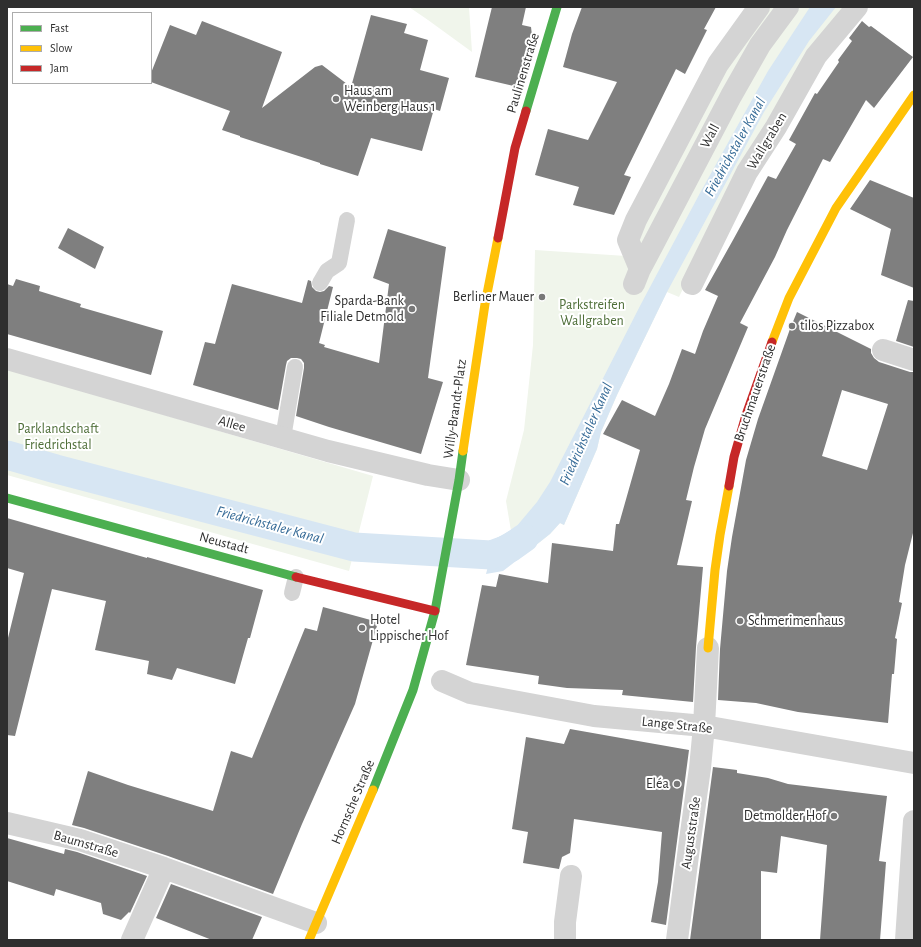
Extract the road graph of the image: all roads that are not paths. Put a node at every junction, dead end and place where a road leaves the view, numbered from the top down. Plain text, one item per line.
1 (557, 7) edge
2 (759, 7) edge
3 (788, 7) edge
4 (856, 7) edge
5 (914, 95) edge
6 (515, 148) joint
7 (347, 220) dead end
8 (320, 283) dead end
9 (692, 284) dead end
10 (883, 350) dead end
11 (7, 360) edge
12 (914, 360) edge
13 (295, 367) dead end
14 (282, 438) junction
15 (459, 480) junction
16 (7, 498) edge
17 (296, 577) junction
18 (292, 594) dead end
19 (435, 611) junction
20 (708, 648) joint
21 (418, 672) joint
22 (442, 681) dead end
23 (704, 726) junction
24 (914, 763) edge
25 (914, 821) edge
26 (7, 823) edge
27 (164, 868) junction
28 (571, 876) dead end
29 (313, 931) edge
30 (132, 940) edge
31 (565, 940) edge
32 (677, 940) edge
33 (906, 940) edge

1 - 6 main road, Paulinenstraße
2 - 3 street, Wall
4 - 9 street, Wallgraben
5 - 20 main road, Bruchmauerstraße
6 - 15 main road, Willy-Brandt-Platz
7 - 8 lane
10 - 12 street
11 - 14 street, Allee
13 - 14 lane
14 - 15 street, Allee
15 - 19 main road, Willy-Brandt-Platz
16 - 17 main road, Neustadt
17 - 18 lane
17 - 19 main road, Neustadt
19 - 21 main road, Willy-Brandt-Platz
20 - 23 street, Bruchmauerstraße
21 - 29 main road, Hornsche Straße
22 - 23 street, Lange Straße
23 - 24 street, Lange Straße
23 - 32 street, Auguststraße
25 - 33 street
26 - 27 street, Baumstraße
27 - 29 street, Baumstraße
27 - 30 street
28 - 31 street

